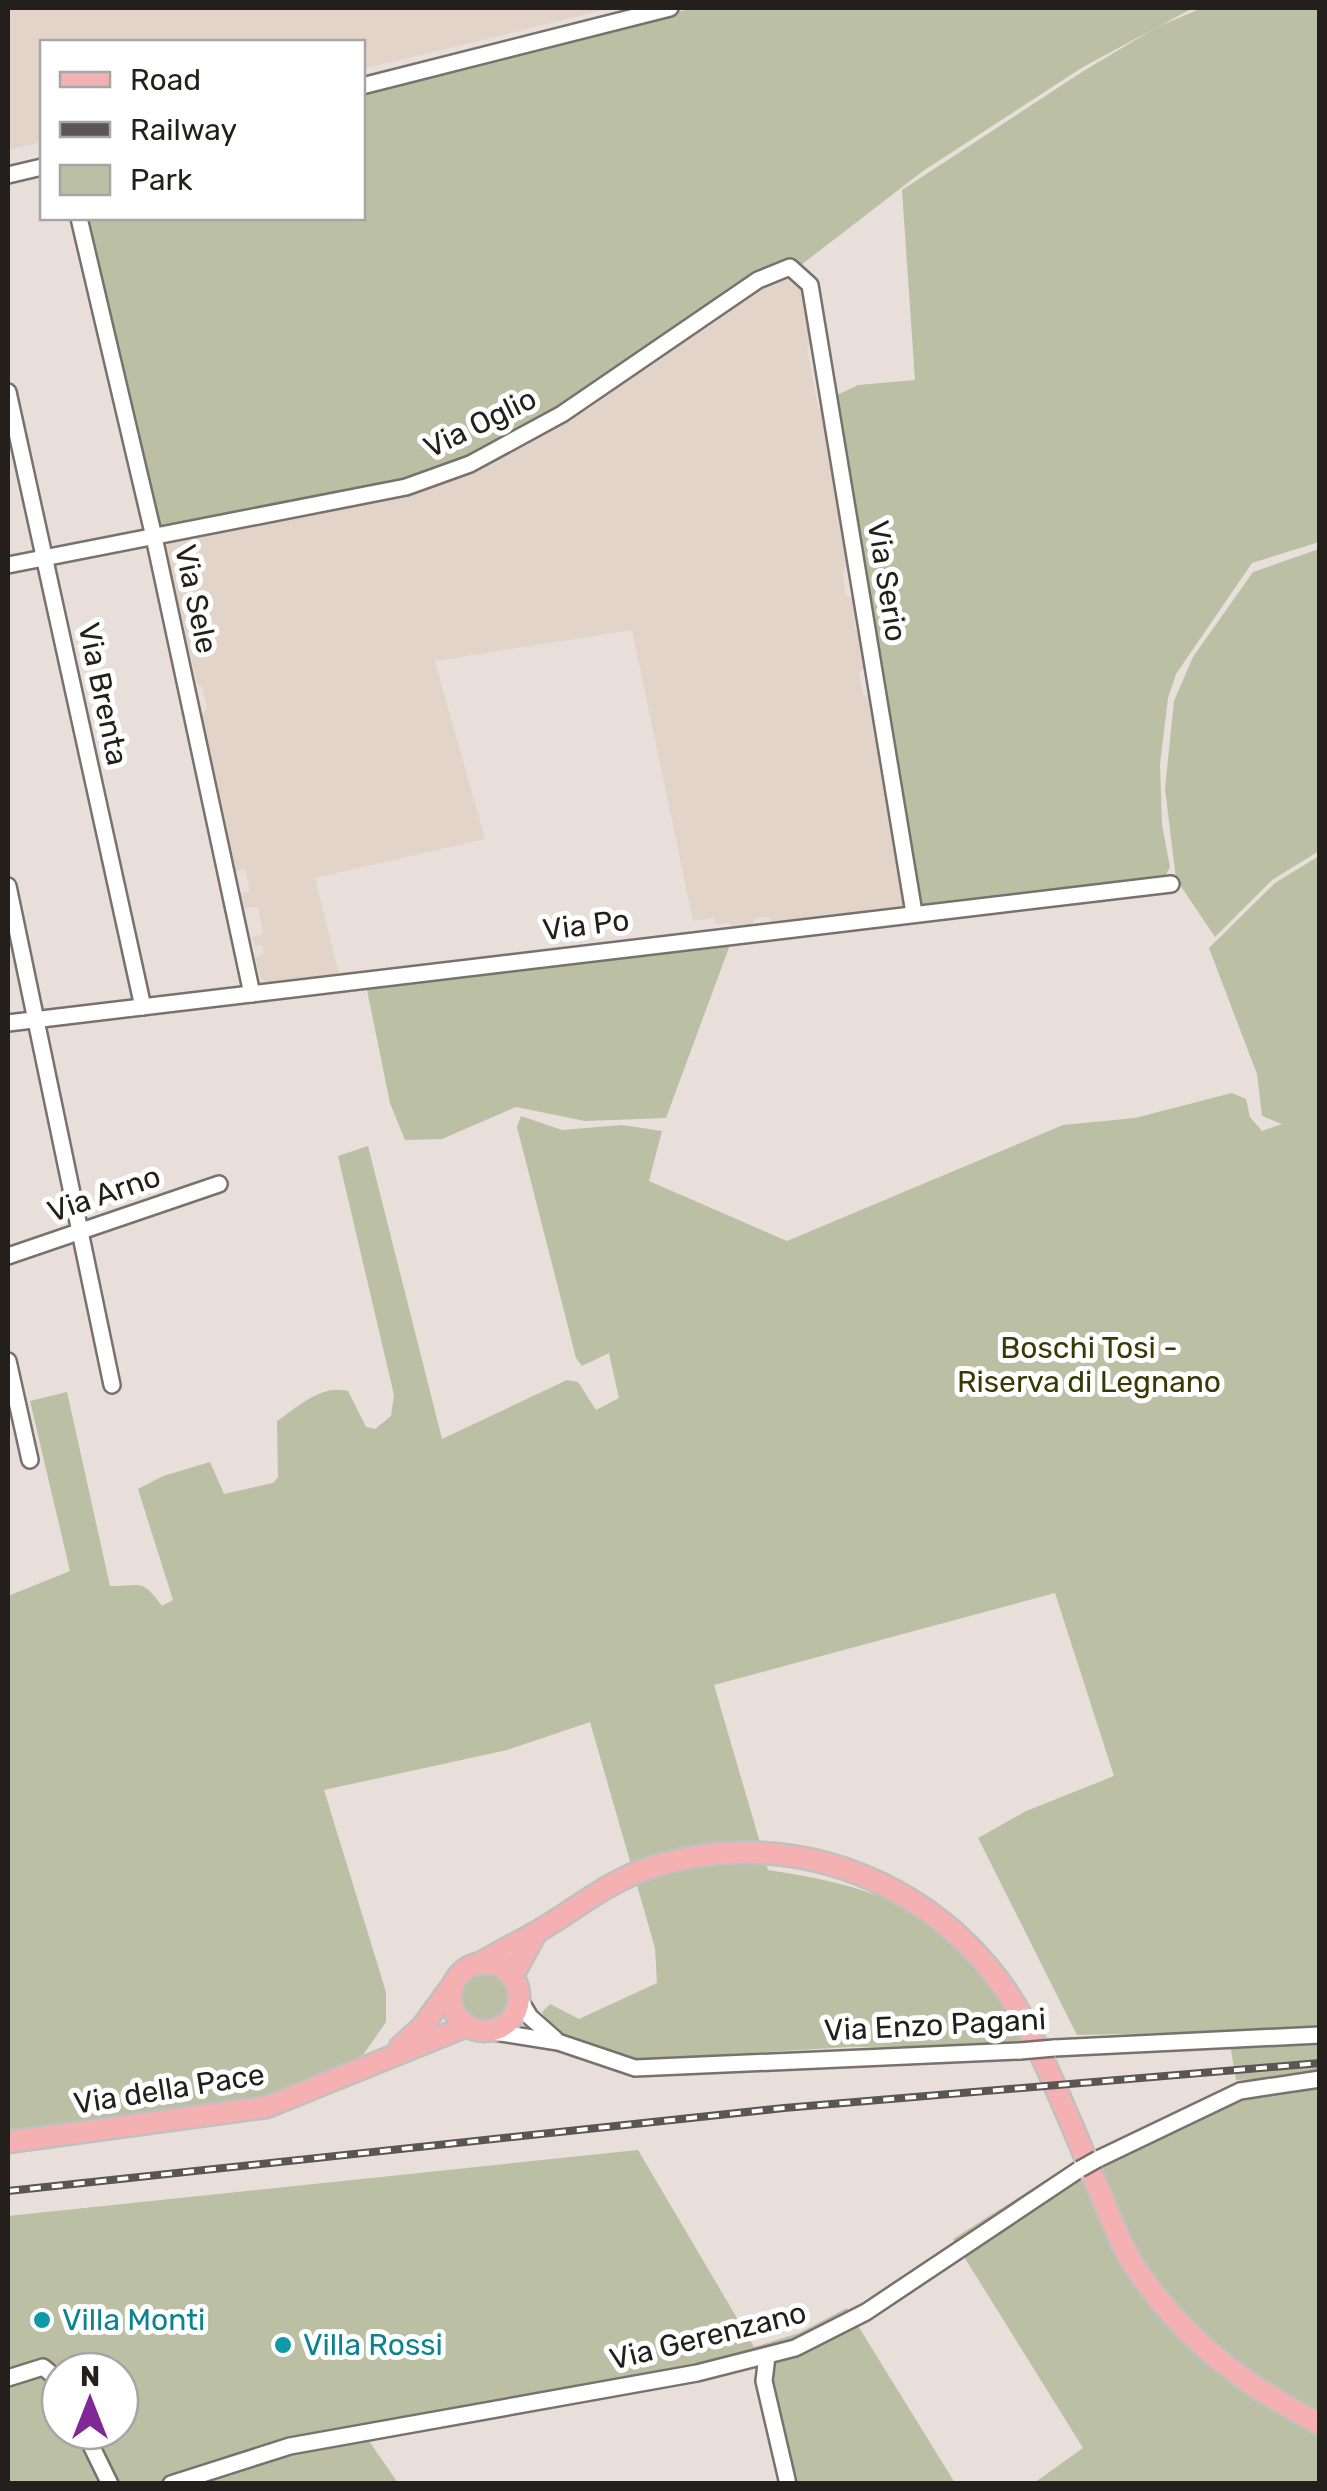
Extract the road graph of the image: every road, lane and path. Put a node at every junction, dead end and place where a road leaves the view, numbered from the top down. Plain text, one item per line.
1 (670, 8) edge
2 (365, 85) edge
3 (40, 167) edge
4 (8, 175) edge
5 (79, 220) edge
6 (790, 267) joint
7 (8, 392) edge
8 (154, 536) junction
9 (45, 558) junction
10 (8, 565) edge
11 (1172, 884) dead end
12 (8, 886) edge
13 (914, 913) junction
14 (252, 994) junction
15 (143, 1007) junction
16 (36, 1020) junction
17 (8, 1023) edge
18 (219, 1184) dead end
19 (80, 1232) junction
20 (8, 1256) edge
21 (8, 1361) edge
22 (112, 1385) dead end
23 (30, 1460) dead end
24 (536, 1932) junction
25 (481, 1964) junction
26 (454, 1984) junction
27 (515, 1987) junction
28 (478, 2028) junction
29 (1320, 2035) edge
30 (558, 2042) junction
31 (391, 2056) junction
32 (1320, 2079) edge
33 (8, 2142) edge
34 (1088, 2163) junction
35 (767, 2356) junction
36 (40, 2368) edge
37 (8, 2378) edge
38 (1320, 2424) edge
39 (94, 2451) edge
40 (110, 2484) edge
41 (171, 2484) edge
42 (788, 2484) edge

1 - 2 street
3 - 4 street
5 - 8 street, Via Sele
6 - 8 street, Via Oglio
6 - 13 street, Via Serio
7 - 9 street, Via Brenta
8 - 9 street, Via Oglio
8 - 14 street, Via Sele
9 - 10 street, Via Oglio
9 - 15 street, Via Brenta
11 - 13 street, Via Po
12 - 16 street
13 - 14 street, Via Po
14 - 15 street, Via Po
15 - 16 street, Via Po
16 - 17 street, Via Po
16 - 19 street
18 - 19 street, Via Arno
19 - 20 street, Via Arno
19 - 22 street
21 - 23 street
24 - 25 main road
24 - 27 main road
24 - 34 main road
25 - 26 main road
25 - 27 main road
26 - 28 main road
26 - 31 main road, Via della Pace
27 - 28 main road
27 - 30 street, Via Enzo Pagani
28 - 30 street, Via Enzo Pagani
28 - 31 main road, Via della Pace
29 - 30 street, Via Enzo Pagani, bridge
31 - 33 main road, Via della Pace
32 - 34 street, Via Gerenzano
34 - 35 street, Via Gerenzano
34 - 38 main road
35 - 41 street, Via Gerenzano
35 - 42 street
36 - 37 street
39 - 40 street

